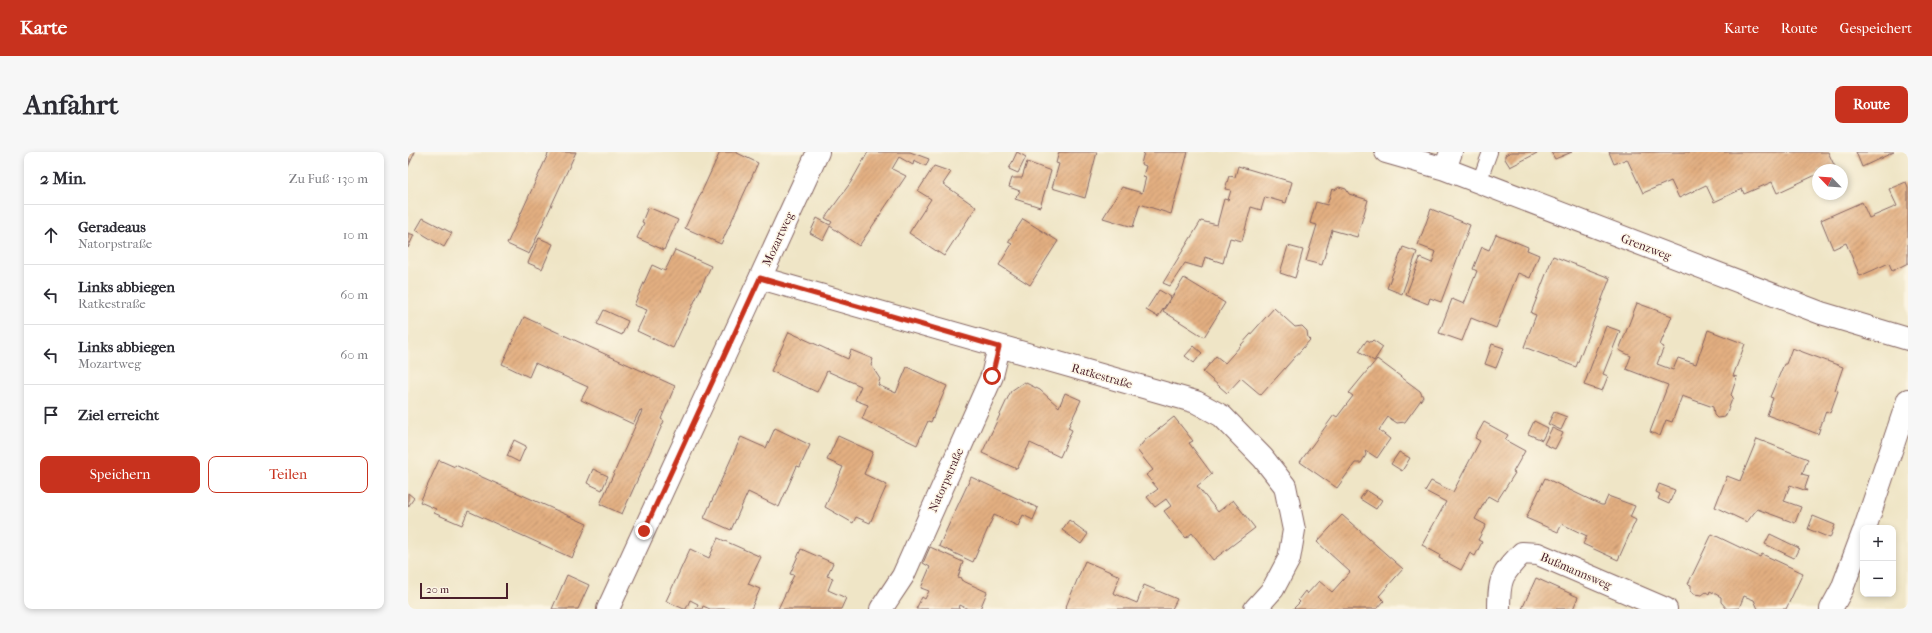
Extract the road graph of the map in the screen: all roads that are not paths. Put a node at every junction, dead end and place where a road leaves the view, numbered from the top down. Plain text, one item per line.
1 (818, 152) edge
2 (1386, 152) edge
3 (1490, 152) edge
4 (1448, 161) edge
5 (1479, 182) junction
6 (760, 278) junction
7 (1908, 339) edge
8 (999, 347) junction
9 (1908, 400) edge
10 (1866, 525) edge
11 (1860, 541) edge
12 (608, 609) edge
13 (881, 609) edge
14 (1255, 609) edge
15 (1499, 609) edge
16 (1666, 609) edge
17 (1831, 609) edge

1 - 6 street, Mozartweg
2 - 4 street, Grenzweg
3 - 5 lane
4 - 5 street, Grenzweg
5 - 7 street, Grenzweg
6 - 8 street, Ratkestraße
6 - 12 street, Mozartweg
8 - 13 street, Natorpstraße
8 - 14 street, Ratkestraße
9 - 10 street
11 - 17 street
15 - 16 street, Bußmannsweg

